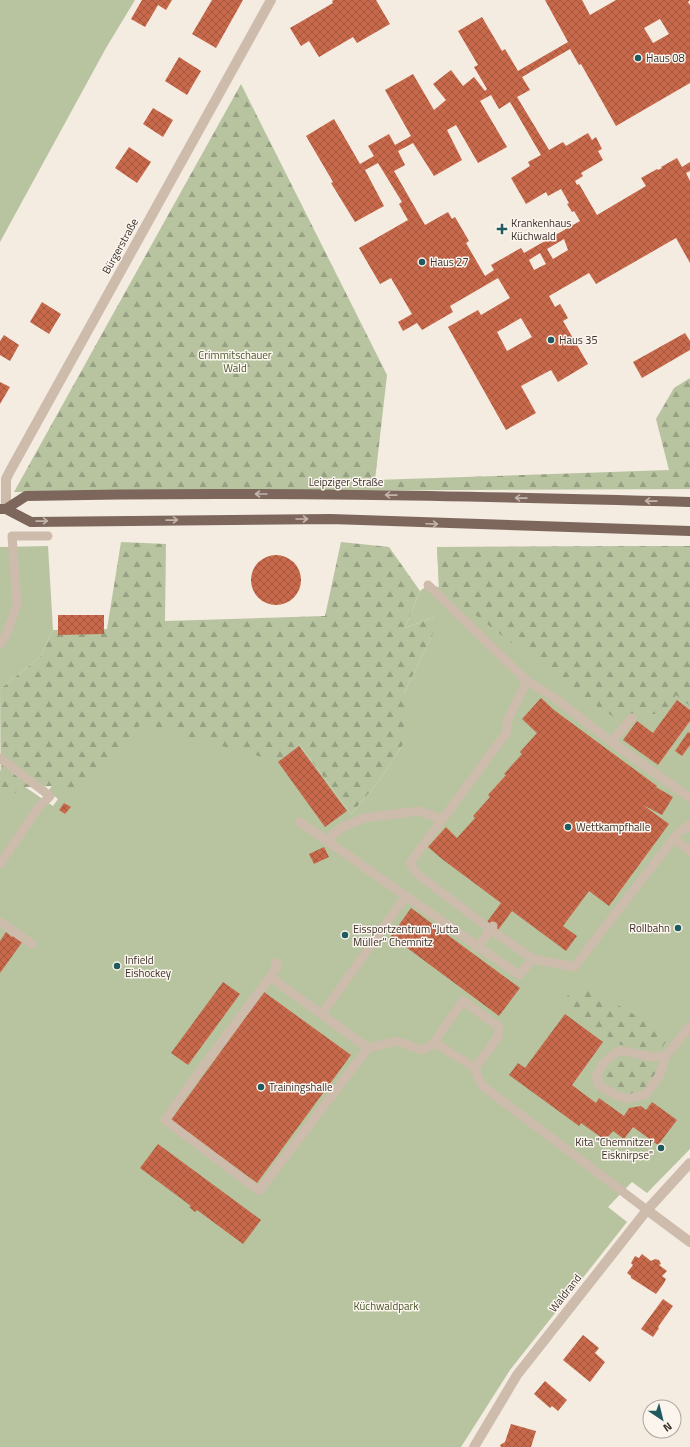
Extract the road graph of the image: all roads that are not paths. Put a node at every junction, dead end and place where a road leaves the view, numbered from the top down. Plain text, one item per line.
1 (271, 0) edge
2 (690, 502) edge
3 (3, 509) edge
4 (690, 531) edge
5 (48, 536) dead end
6 (428, 585) dead end
7 (0, 644) edge
8 (527, 681) junction
9 (632, 718) dead end
10 (611, 742) junction
11 (0, 758) edge
12 (690, 798) edge
13 (442, 819) junction
14 (300, 822) dead end
15 (690, 825) edge
16 (674, 839) junction
17 (327, 840) junction
18 (690, 851) edge
19 (0, 864) edge
20 (405, 897) junction
21 (0, 922) edge
22 (491, 928) junction
23 (32, 944) dead end
24 (477, 948) junction
25 (533, 959) junction
26 (276, 963) dead end
27 (270, 977) junction
28 (322, 1014) junction
29 (690, 1026) edge
30 (435, 1043) junction
31 (368, 1048) junction
32 (666, 1056) junction
33 (475, 1068) junction
34 (690, 1164) edge
35 (647, 1210) junction
36 (690, 1242) edge
37 (474, 1447) edge

1 - 3 street, Bürgerstraße
2 -> 3 main road, Leipziger Straße
3 -> 4 main road
5 - 7 lane
6 - 8 lane
8 - 10 lane
8 - 13 lane
9 - 10 lane
10 - 12 lane
11 - 19 lane
13 - 17 lane
13 - 22 lane
14 - 17 lane
15 - 16 lane
16 - 18 lane
16 - 25 lane
17 - 20 lane
20 - 24 lane
20 - 28 lane
21 - 23 lane
22 - 24 lane
22 - 25 lane
24 - 25 lane
26 - 27 lane
27 - 28 lane
27 - 31 lane
28 - 31 lane
29 - 32 lane
30 - 31 lane
30 - 33 lane
30 - 33 lane
32 - 32 lane
33 - 35 lane
34 - 35 street, Waldrand
35 - 36 street
35 - 37 street, Waldrand

